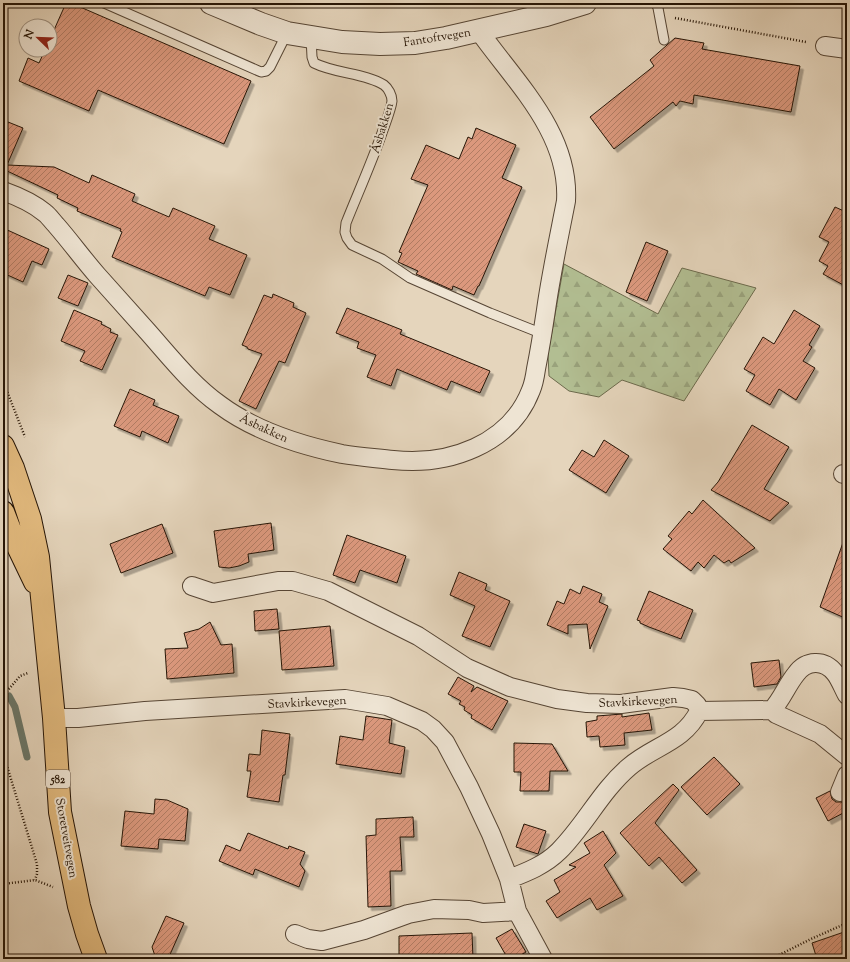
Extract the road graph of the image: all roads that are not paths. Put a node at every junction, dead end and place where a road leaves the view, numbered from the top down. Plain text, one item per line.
1 (104, 3) edge
2 (211, 3) edge
3 (585, 3) edge
4 (656, 3) edge
5 (542, 9) edge
6 (479, 31) junction
7 (287, 33) junction
8 (311, 38) junction
9 (664, 40) dead end
10 (825, 46) road end
11 (847, 49) edge
12 (3, 191) edge
13 (543, 334) junction
14 (3, 446) edge
15 (3, 512) edge
16 (192, 586) dead end
17 (42, 595) junction
18 (847, 695) edge
19 (772, 710) junction
20 (699, 711) junction
21 (54, 718) junction
22 (847, 756) edge
23 (847, 775) edge
24 (840, 792) dead end
25 (508, 879) junction
26 (517, 910) junction
27 (295, 934) dead end
28 (96, 959) edge
29 (543, 959) edge

1 - 7 lane
2 - 7 street, Fantoftvegen
3 - 5 street, Fantoftvegen
4 - 9 lane
5 - 6 street, Fantoftvegen
6 - 8 street, Fantoftvegen
6 - 13 street, Åsbakken
7 - 8 street, Fantoftvegen
8 - 13 lane, Åsbakken
10 - 11 street
12 - 13 street, Åsbakken
14 - 17 main road, Storetveitvegen / 582
15 - 17 main road, Storetveitvegen / 582
16 - 20 street, Stavkirkevegen
17 - 21 main road, Storetveitvegen / 582
18 - 19 street
19 - 20 street
19 - 22 street
20 - 25 street
21 - 25 street, Stavkirkevegen
21 - 28 main road, Storetveitvegen / 582
23 - 24 street
25 - 26 street, Stavkirkevegen
26 - 27 street
26 - 29 street, Stavkirkevegen

